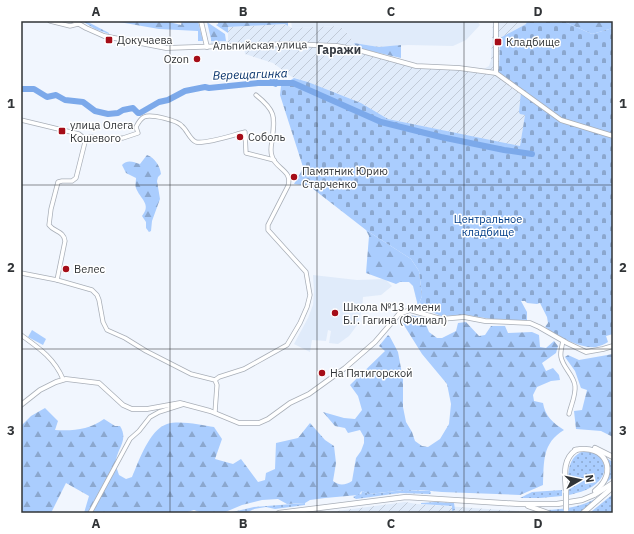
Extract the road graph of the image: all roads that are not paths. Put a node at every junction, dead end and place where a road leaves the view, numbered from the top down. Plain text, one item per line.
1 (50, 21) edge
2 (74, 21) edge
3 (201, 21) edge
4 (496, 21) edge
5 (78, 24) junction
6 (207, 47) junction
7 (496, 73) junction
8 (256, 95) dead end
9 (21, 120) edge
10 (613, 136) edge
11 (84, 138) junction
12 (274, 160) junction
13 (21, 273) edge
14 (57, 280) junction
15 (21, 335) edge
16 (563, 341) junction
17 (613, 346) edge
18 (63, 379) junction
19 (215, 380) junction
20 (185, 404) junction
21 (21, 405) edge
22 (215, 412) junction
23 (569, 414) dead end
24 (575, 450) junction
25 (613, 457) edge
26 (613, 482) edge
27 (613, 487) edge
28 (582, 500) junction
29 (520, 504) junction
30 (566, 511) edge
31 (90, 513) edge
32 (279, 513) edge
33 (548, 513) edge
34 (584, 513) edge

1 - 5 street
2 - 5 street, Альпийская улица
3 - 6 street
4 - 7 street
5 - 6 street, Альпийская улица
6 - 7 street, Альпийская улица
7 - 10 street
8 - 12 street
9 - 11 street
11 - 12 street
11 - 14 street
12 - 19 street
13 - 14 street
14 - 19 street
15 - 18 street
16 - 17 street
16 - 22 street
16 - 23 street
18 - 20 street
18 - 21 street
19 - 22 street
20 - 22 street
20 - 31 street
24 - 25 main road
24 - 28 main road
24 - 30 main road, bridge
26 - 28 main road
27 - 34 main road
28 - 29 main road
29 - 32 main road
29 - 33 main road

